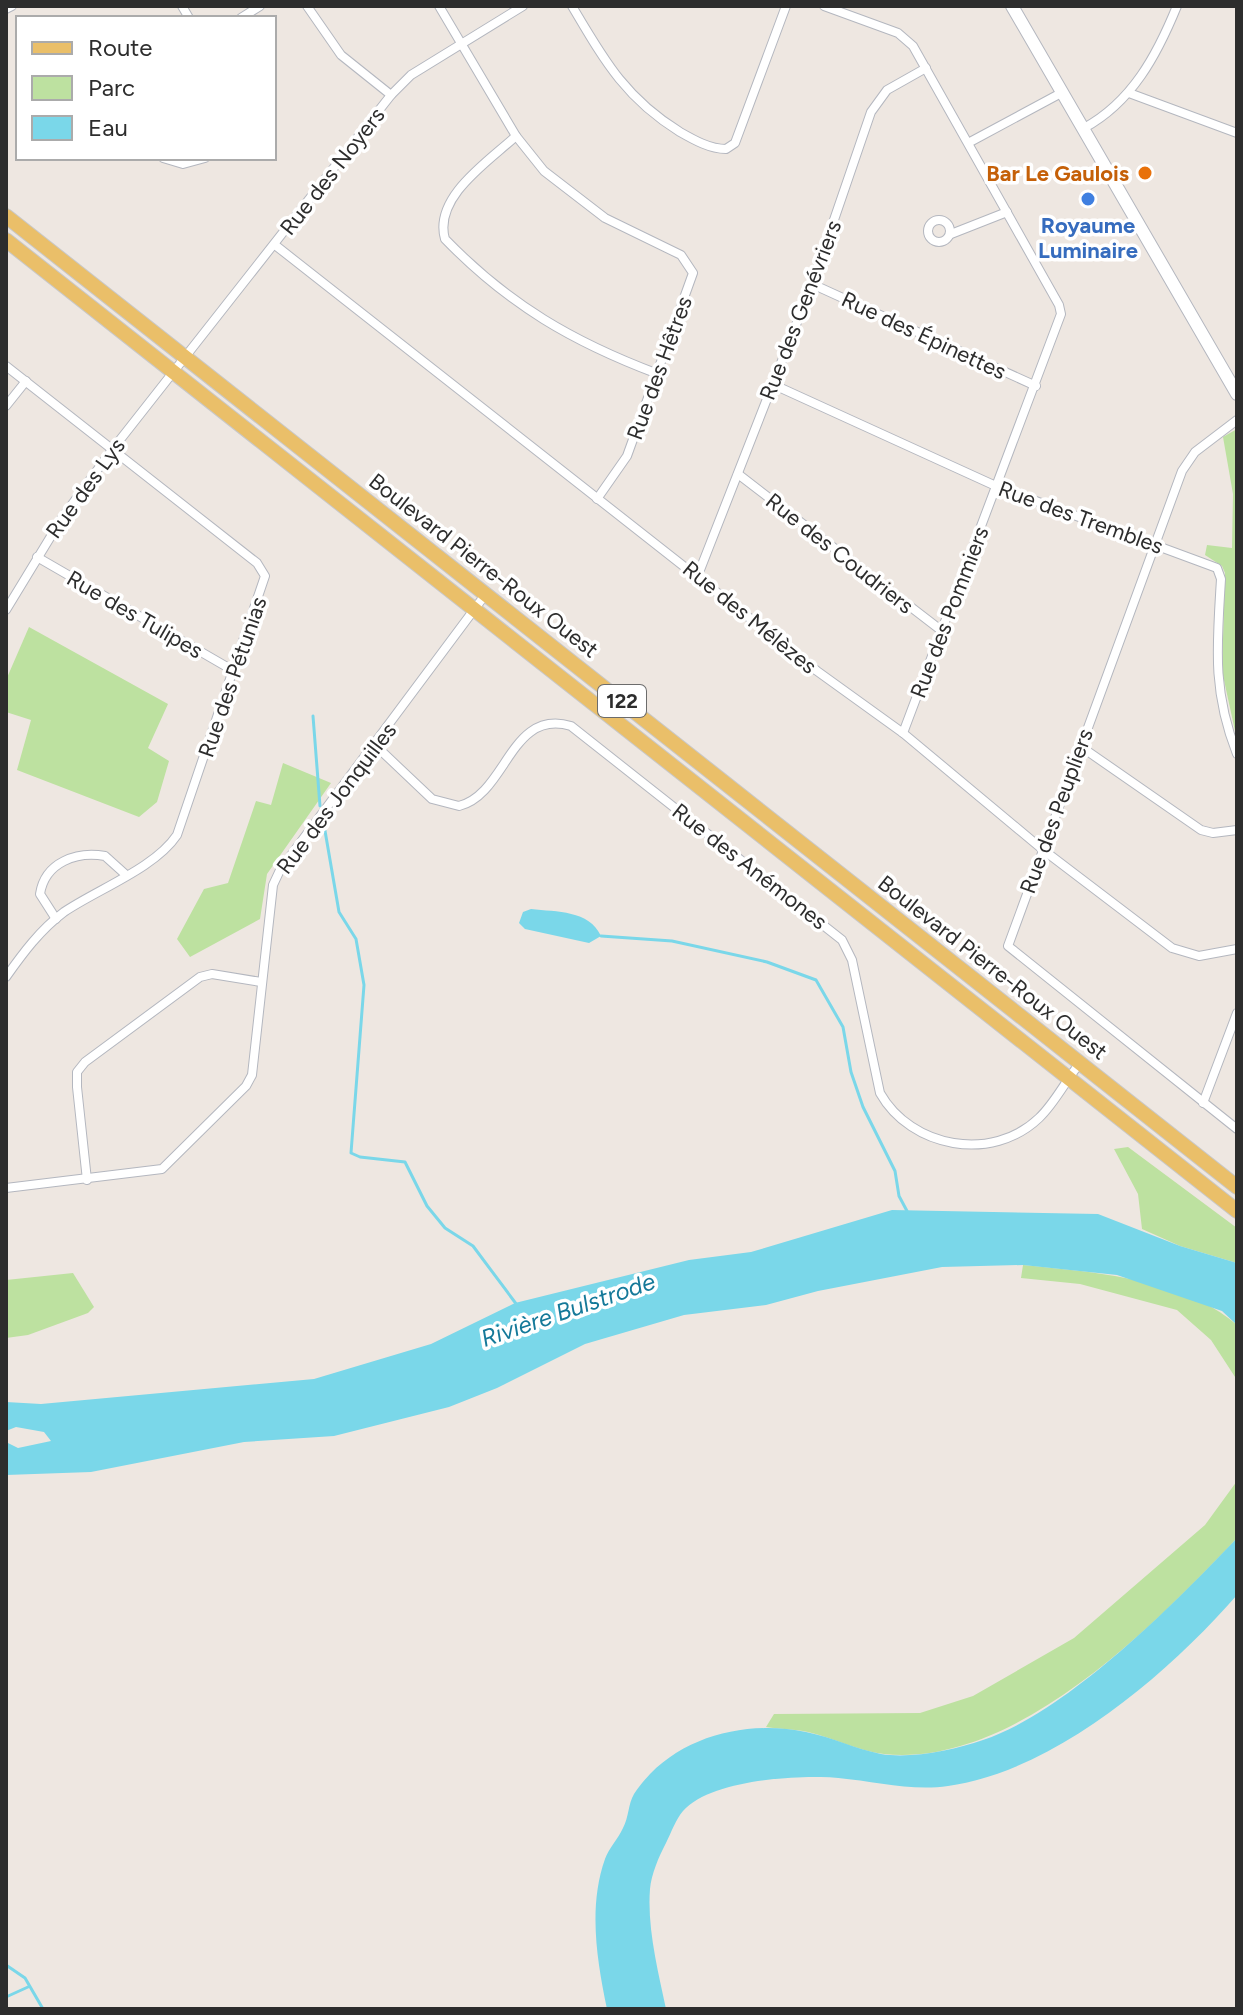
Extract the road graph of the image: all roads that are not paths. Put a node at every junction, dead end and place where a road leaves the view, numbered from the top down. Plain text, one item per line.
1 (12, 6) edge
2 (307, 6) edge
3 (439, 6) edge
4 (523, 6) edge
5 (572, 6) edge
6 (786, 6) edge
7 (824, 6) edge
8 (1012, 6) edge
9 (1177, 6) edge
10 (6, 9) edge
11 (462, 45) junction
12 (926, 68) junction
13 (1063, 92) junction
14 (1129, 93) junction
15 (391, 95) junction
16 (1084, 128) junction
17 (1237, 133) edge
18 (516, 136) junction
19 (970, 142) junction
20 (170, 160) edge
21 (198, 160) edge
22 (1007, 212) junction
23 (6, 216) edge
24 (951, 234) dead end
25 (6, 240) edge
26 (275, 245) junction
27 (812, 284) junction
28 (186, 357) junction
29 (6, 366) edge
30 (174, 373) junction
31 (658, 374) junction
32 (26, 381) junction
33 (772, 384) junction
34 (1036, 386) junction
35 (1237, 394) edge
36 (6, 406) edge
37 (1237, 420) edge
38 (112, 450) junction
39 (738, 474) junction
40 (998, 487) junction
41 (597, 499) junction
42 (1155, 544) junction
43 (37, 557) junction
44 (698, 575) junction
45 (485, 595) junction
46 (6, 610) edge
47 (473, 610) junction
48 (942, 631) junction
49 (234, 671) junction
50 (903, 733) junction
51 (375, 745) junction
52 (1080, 746) junction
53 (1237, 754) edge
54 (1237, 830) edge
55 (1042, 849) junction
56 (125, 874) junction
57 (56, 919) junction
58 (1237, 949) edge
59 (6, 977) edge
60 (261, 982) junction
61 (1237, 1013) edge
62 (1080, 1063) junction
63 (1067, 1078) junction
64 (1203, 1103) junction
65 (1237, 1129) edge
66 (87, 1180) junction
67 (1237, 1187) edge
68 (6, 1188) edge
69 (1237, 1211) edge

1 - 10 street
2 - 15 street
3 - 11 street, Rue des Hêtres
4 - 11 street, Rue des Noyers
5 - 6 street
7 - 12 street, Rue des Pommiers
8 - 13 street
9 - 14 street
11 - 15 street, Rue des Noyers
11 - 18 street, Rue des Hêtres
12 - 19 street, Rue des Pommiers
12 - 27 street, Rue des Genévriers
13 - 16 street
13 - 19 street
14 - 16 street
14 - 17 street
15 - 26 street, Rue des Noyers
16 - 35 street
18 - 31 street, Rue des Hêtres
18 - 31 street
19 - 22 street, Rue des Pommiers
20 - 21 street
22 - 24 street
22 - 34 street, Rue des Pommiers
23 - 28 main road, Boulevard Pierre-Roux Ouest / 122
25 - 30 main road, Boulevard Pierre-Roux Ouest / 122
26 - 28 street, Rue des Noyers
26 - 41 street, Rue des Mélèzes
27 - 33 street, Rue des Genévriers
27 - 34 street, Rue des Épinettes
28 - 30 street, Rue des Noyers
28 - 45 main road, Boulevard Pierre-Roux Ouest / 122
29 - 32 street, Rue des Pétunias
30 - 38 street, Rue des Lys
30 - 47 main road, Boulevard Pierre-Roux Ouest / 122
31 - 41 street, Rue des Hêtres
32 - 36 street
32 - 38 street, Rue des Pétunias
33 - 39 street, Rue des Genévriers
33 - 40 street, Rue des Trembles
34 - 40 street, Rue des Pommiers
37 - 42 street, Rue des Peupliers
38 - 43 street, Rue des Lys
38 - 49 street, Rue des Pétunias
39 - 44 street, Rue des Genévriers
39 - 48 street, Rue des Coudriers
40 - 42 street, Rue des Trembles
40 - 48 street, Rue des Pommiers
41 - 44 street, Rue des Mélèzes
42 - 52 street, Rue des Peupliers
42 - 53 street, Rue des Trembles
43 - 46 street, Rue des Lys
43 - 49 street, Rue des Tulipes
44 - 50 street, Rue des Mélèzes
45 - 47 street, Rue des Jonquilles
45 - 62 main road, Boulevard Pierre-Roux Ouest / 122
47 - 51 street, Rue des Jonquilles
47 - 63 main road, Boulevard Pierre-Roux Ouest / 122
48 - 50 street, Rue des Pommiers
49 - 56 street, Rue des Pétunias
50 - 55 street, Rue des Mélèzes
51 - 60 street, Rue des Jonquilles
51 - 63 street, Rue des Anémones
52 - 54 street
52 - 55 street, Rue des Peupliers
55 - 58 street, Rue des Mélèzes
55 - 64 street, Rue des Peupliers
56 - 57 street, Rue des Pétunias
56 - 57 street
57 - 59 street, Rue des Pétunias
60 - 66 street, Rue des Jonquilles
60 - 66 street
61 - 64 street
62 - 63 street, Rue des Anémones
62 - 67 main road, Boulevard Pierre-Roux Ouest / 122
63 - 69 main road, Boulevard Pierre-Roux Ouest / 122
64 - 65 street, Rue des Peupliers
66 - 68 street, Rue des Jonquilles

